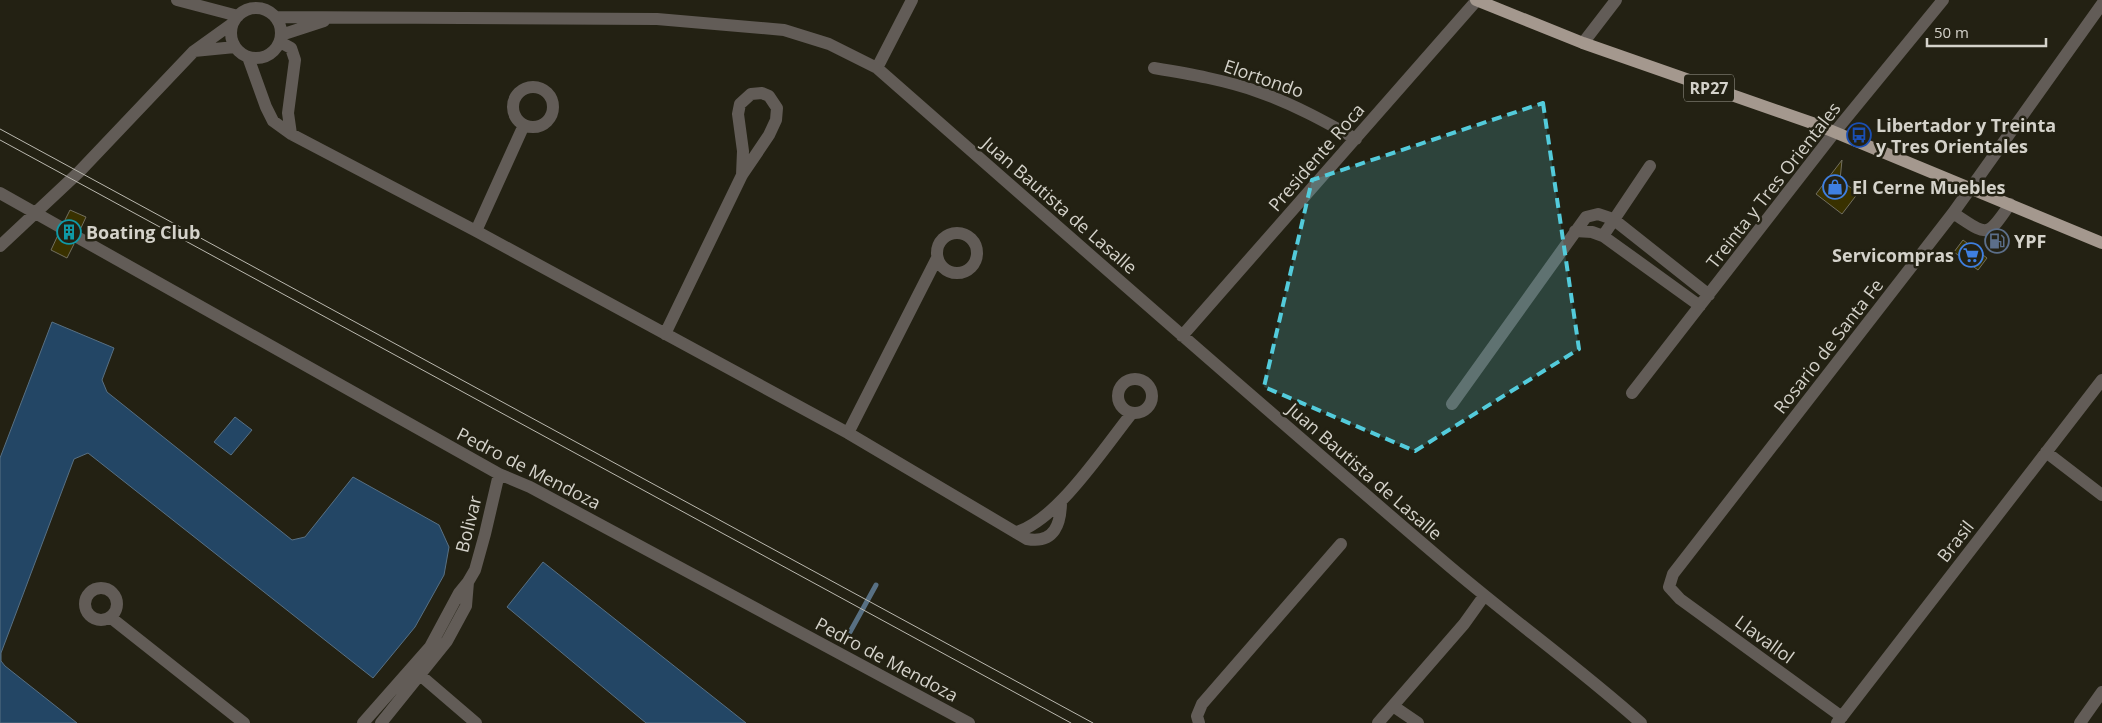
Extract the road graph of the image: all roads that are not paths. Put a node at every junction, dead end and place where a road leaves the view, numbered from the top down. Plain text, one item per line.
1 (177, 0) edge
2 (912, 0) edge
3 (1476, 0) edge
4 (1616, 0) edge
5 (1943, 0) edge
6 (253, 4) edge
7 (2102, 4) edge
8 (275, 16) junction
9 (334, 18) junction
10 (236, 20) junction
11 (280, 38) junction
12 (1582, 43) junction
13 (235, 47) junction
14 (194, 51) junction
15 (248, 57) junction
16 (877, 68) junction
17 (1154, 68) dead end
18 (524, 125) dead end
19 (1834, 133) junction
20 (291, 134) junction
21 (1356, 139) junction
22 (1650, 166) dead end
23 (742, 175) junction
24 (1970, 187) junction
25 (0, 193) edge
26 (2010, 204) junction
27 (1953, 213) junction
28 (37, 214) junction
29 (1613, 219) junction
30 (62, 228) dead end
31 (476, 231) junction
32 (1575, 231) junction
33 (1602, 236) junction
34 (77, 237) dead end
35 (2102, 243) edge
36 (0, 246) edge
37 (1649, 247) junction
38 (937, 258) dead end
39 (1637, 261) junction
40 (1709, 295) junction
41 (1700, 306) junction
42 (666, 334) junction
43 (1182, 336) junction
44 (2102, 380) edge
45 (1632, 393) dead end
46 (1452, 404) dead end
47 (1132, 413) dead end
48 (848, 433) junction
49 (2046, 452) junction
50 (499, 474) junction
51 (2102, 496) edge
52 (1341, 544) dead end
53 (1669, 587) joint
54 (1484, 596) junction
55 (110, 618) dead end
56 (414, 671) junction
57 (2102, 692) edge
58 (1393, 706) junction
59 (1839, 720) edge
60 (244, 723) edge
61 (363, 723) edge
62 (381, 723) edge
63 (476, 723) edge
64 (970, 723) edge
65 (1199, 723) edge
66 (1378, 723) edge
67 (1418, 723) edge
68 (1641, 723) edge
69 (2080, 723) edge

1 - 10 street
2 - 16 street
3 - 12 main road, RP27
3 - 21 street, Presidente Roca
4 - 12 street
5 - 19 street, Treinta y Tres Orientales
6 - 8 street
6 - 10 street
7 - 24 street, Rosario de Santa Fe
8 - 9 street, Juan Bautista de Lasalle
8 - 11 street
9 - 11 street, Juan Bautista de Lasalle
9 - 16 street, Juan Bautista de Lasalle
10 - 13 street
10 - 14 street
11 - 15 street
11 - 20 street
12 - 19 main road, RP27
13 - 14 street
13 - 15 street
14 - 28 street
15 - 20 street
16 - 43 street, Juan Bautista de Lasalle
17 - 21 street, Elortondo
18 - 31 street
19 - 24 main road, RP27
19 - 40 street, Treinta y Tres Orientales
20 - 31 street
21 - 43 street, Presidente Roca
22 - 29 street
23 - 23 street
23 - 42 street
24 - 26 main road, RP27
24 - 27 street, Rosario de Santa Fe
25 - 28 street
26 - 27 street
26 - 35 main road, RP27
27 - 53 street, Rosario de Santa Fe
28 - 30 street
28 - 36 street
29 - 32 street
29 - 33 street
29 - 37 street
31 - 42 street
32 - 33 street
32 - 46 street
33 - 39 street
34 - 50 street, Pedro de Mendoza
37 - 39 street
37 - 40 street
38 - 48 street
39 - 41 street
40 - 41 street, Treinta y Tres Orientales
41 - 45 street, Treinta y Tres Orientales
42 - 48 street
43 - 54 street, Juan Bautista de Lasalle
44 - 49 street, Brasil
47 - 48 street
49 - 51 street
49 - 59 street, Brasil
50 - 56 street, Bolivar
50 - 64 street, Pedro de Mendoza
52 - 65 street
53 - 59 street, Llavallol
54 - 58 street
54 - 68 street, Juan Bautista de Lasalle
55 - 60 street
56 - 61 street, Bolivar
56 - 62 street, Bolivar
56 - 63 street
57 - 69 street
58 - 66 street
58 - 67 street

